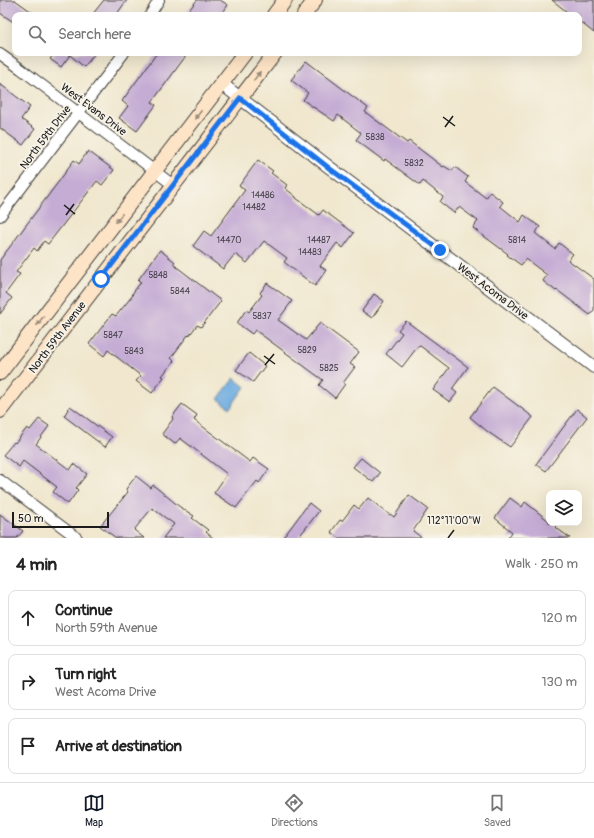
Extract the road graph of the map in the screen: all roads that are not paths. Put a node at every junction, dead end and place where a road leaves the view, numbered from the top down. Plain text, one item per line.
1 (159, 0) edge
2 (285, 0) edge
3 (315, 0) edge
4 (152, 12) edge
5 (276, 12) edge
6 (306, 12) edge
7 (0, 54) edge
8 (122, 56) edge
9 (243, 56) edge
10 (273, 56) edge
11 (222, 84) junction
12 (240, 98) junction
13 (79, 113) junction
14 (155, 171) junction
15 (173, 185) junction
16 (0, 216) edge
17 (594, 367) edge
18 (0, 373) edge
19 (0, 411) edge
20 (0, 480) edge
21 (77, 538) edge

1 - 4 street
2 - 5 main road
3 - 6 main road
7 - 13 street, West Evans Drive
8 - 13 street, North 59th Drive
9 - 11 main road
12 -> 10 main road, North 59th Avenue
11 - 12 street, West Acoma Drive
11 -> 14 main road
12 - 15 main road, North 59th Avenue
12 - 17 street, West Acoma Drive
13 - 14 street, West Evans Drive
13 - 16 street, North 59th Drive
14 - 15 street, West Evans Drive
14 -> 18 main road
15 - 19 main road, North 59th Avenue
20 - 21 street

